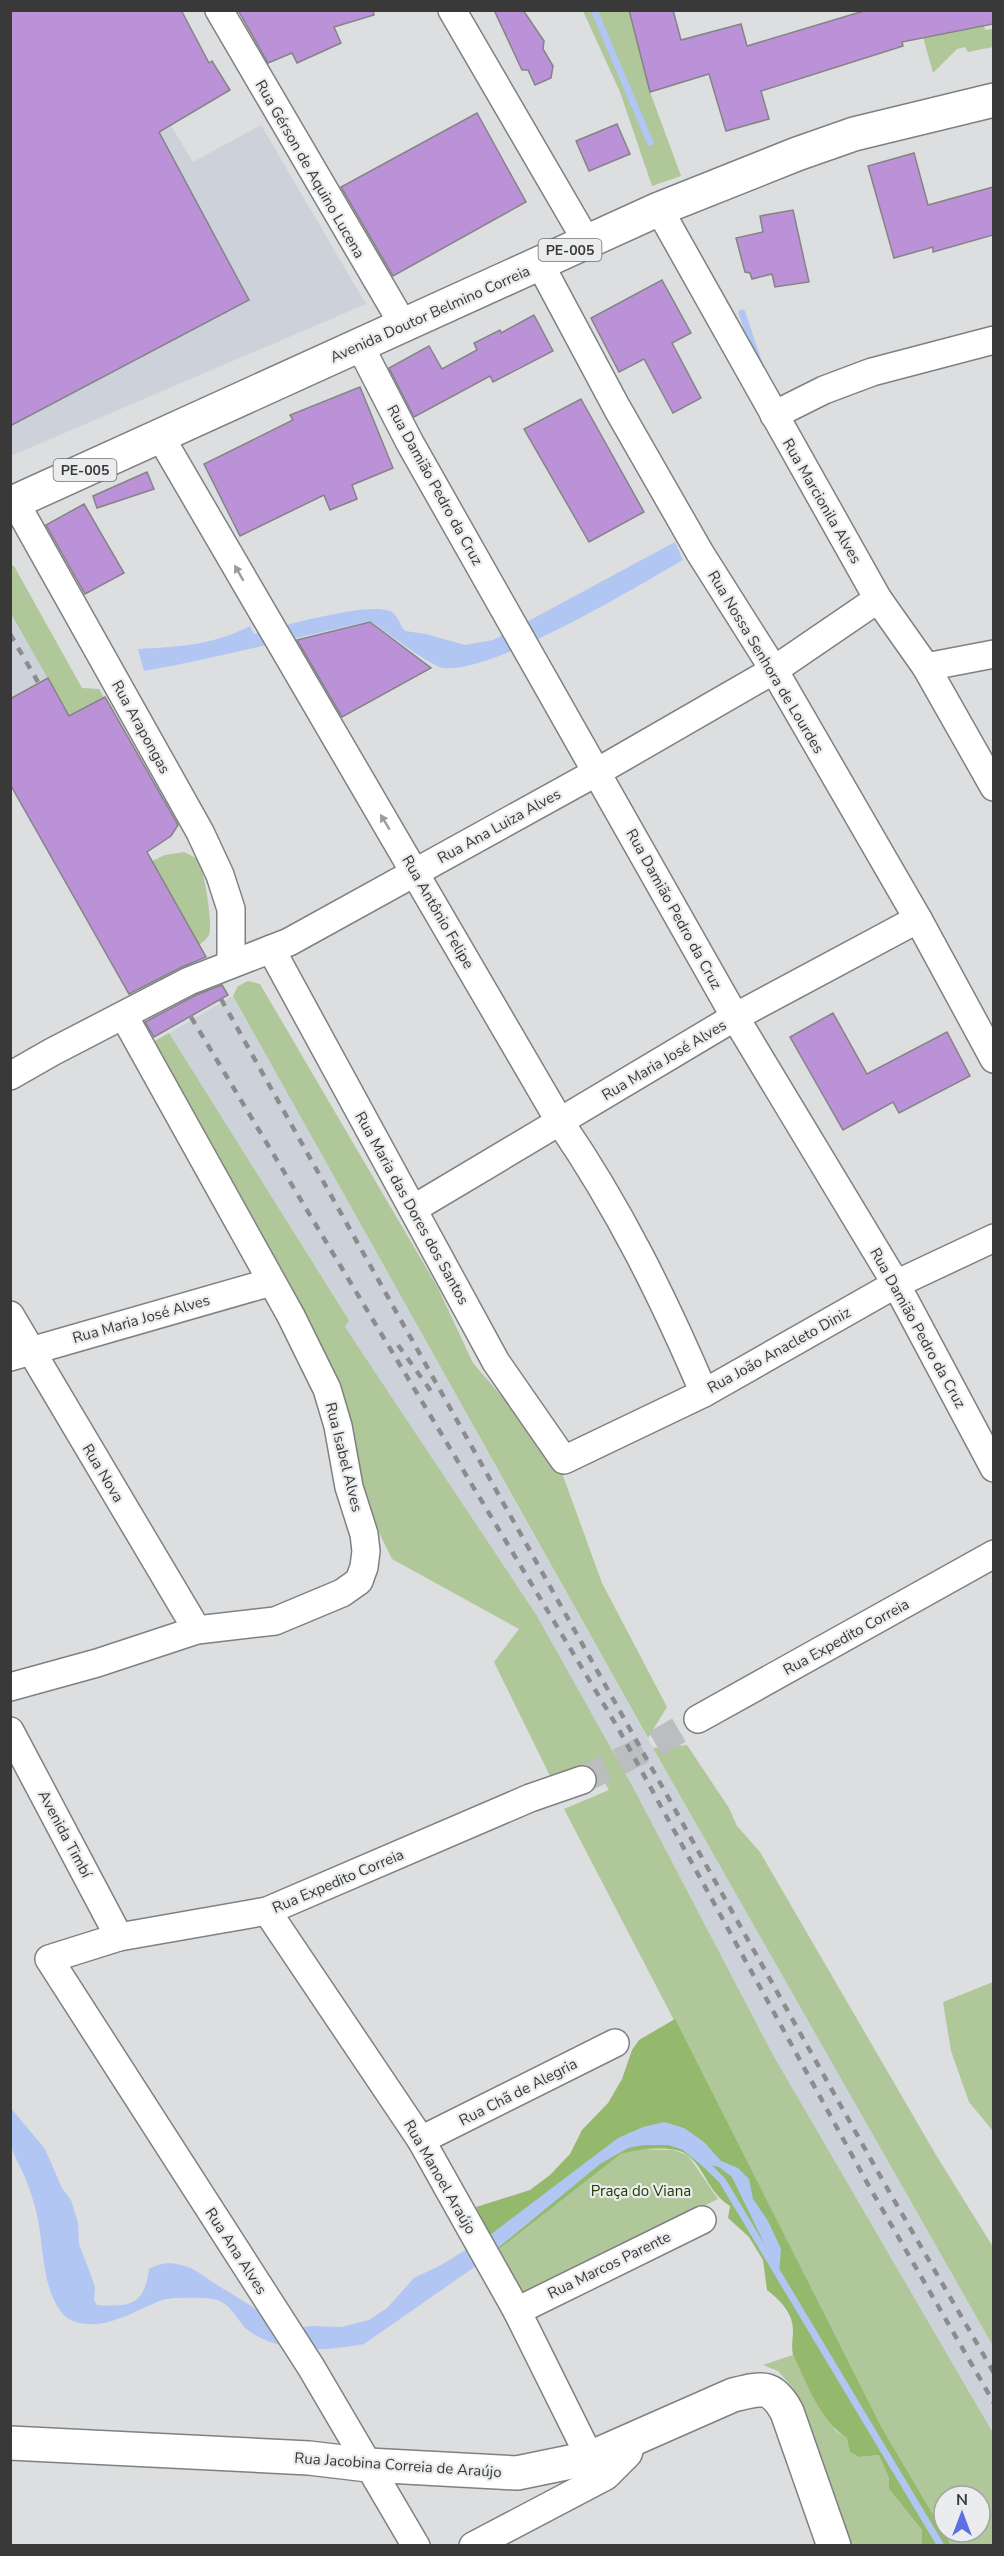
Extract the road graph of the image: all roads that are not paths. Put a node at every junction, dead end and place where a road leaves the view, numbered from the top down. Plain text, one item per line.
1 (219, 10) edge
2 (452, 10) edge
3 (993, 100) edge
4 (659, 209) junction
5 (587, 242) junction
6 (540, 264) junction
7 (404, 326) junction
8 (993, 340) edge
9 (360, 346) junction
10 (774, 415) junction
11 (160, 436) junction
12 (13, 503) edge
13 (878, 599) junction
14 (993, 654) edge
15 (926, 667) junction
16 (774, 670) junction
17 (597, 772) junction
18 (993, 787) edge
19 (415, 873) junction
20 (918, 919) junction
21 (271, 949) junction
22 (231, 963) junction
23 (124, 1016) junction
24 (735, 1017) junction
25 (993, 1059) edge
26 (10, 1076) edge
27 (560, 1122) junction
28 (413, 1209) junction
29 (993, 1238) edge
30 (271, 1282) junction
31 (896, 1284) junction
32 (10, 1315) edge
33 (21, 1354) edge
34 (704, 1393) junction
35 (564, 1460) joint
36 (993, 1468) edge
37 (993, 1554) edge
38 (196, 1630) junction
39 (10, 1687) edge
40 (698, 1719) tunnel mouth
41 (10, 1731) edge
42 (582, 1780) tunnel mouth
43 (267, 1911) junction
44 (119, 1937) junction
45 (49, 1959) joint
46 (615, 2043) dead end
47 (421, 2140) junction
48 (702, 2220) dead end
49 (517, 2311) junction
50 (632, 2441) junction
51 (10, 2443) edge
52 (590, 2458) junction
53 (368, 2465) junction
54 (416, 2546) edge
55 (473, 2546) edge
56 (834, 2546) edge

1 - 7 street, Rua Gérson de Aquino Lucena
2 - 5 street
3 - 4 main road, Avenida Doutor Belmino Correia / PE-005
4 - 5 main road, Avenida Doutor Belmino Correia / PE-005
4 - 10 street, Rua Marcionila Alves
5 - 6 main road, Avenida Doutor Belmino Correia / PE-005
6 - 7 main road, Avenida Doutor Belmino Correia / PE-005
6 - 16 street, Rua Nossa Senhora de Lourdes
7 - 9 main road, Avenida Doutor Belmino Correia / PE-005
8 - 10 street
9 - 11 main road, Avenida Doutor Belmino Correia / PE-005
9 - 17 street, Rua Damião Pedro da Cruz
10 - 13 street, Rua Marcionila Alves
11 - 12 main road, Avenida Doutor Belmino Correia / PE-005
19 -> 11 street, Rua Antônio Felipe
12 - 22 street, Rua Arapongas
13 - 15 street, Rua Marcionila Alves
13 - 16 street, Rua Ana Luiza Alves
14 - 15 street
15 - 18 street, Rua Marcionila Alves
16 - 17 street, Rua Ana Luiza Alves
16 - 20 street, Rua Nossa Senhora de Lourdes
17 - 19 street, Rua Ana Luiza Alves
17 - 24 street, Rua Damião Pedro da Cruz
19 - 21 street, Rua Ana Luiza Alves
19 - 27 street, Rua Antônio Felipe
20 - 24 street, Rua Maria José Alves
20 - 25 street, Rua Nossa Senhora de Lourdes
21 - 22 street, Rua Ana Luiza Alves
21 - 28 street, Rua Maria das Dores dos Santos
22 - 23 street, Rua Ana Luiza Alves
23 - 26 street, Rua Ana Luiza Alves
23 - 30 street, Rua Isabel Alves
24 - 27 street, Rua Maria José Alves
24 - 31 street, Rua Damião Pedro da Cruz
27 - 28 street, Rua Maria José Alves
27 - 34 street, Rua Antônio Felipe
28 - 35 street, Rua Maria das Dores dos Santos
29 - 31 street, Rua João Anacleto Diniz
30 - 33 street, Rua Maria José Alves
30 - 38 street, Rua Isabel Alves
31 - 34 street, Rua João Anacleto Diniz
31 - 36 street, Rua Damião Pedro da Cruz
32 - 33 street, Rua Nova
33 - 38 street, Rua Nova
34 - 35 street, Rua João Anacleto Diniz
37 - 40 street, Rua Expedito Correia
38 - 39 street, Rua Isabel Alves
41 - 44 street, Avenida Timbí
42 - 43 street, Rua Expedito Correia
43 - 44 street, Rua Expedito Correia
43 - 47 street, Rua Manoel Araújo
44 - 45 street, Rua Expedito Correia
45 - 53 street, Rua Ana Alves
46 - 47 street, Rua Chã de Alegria
47 - 49 street, Rua Manoel Araújo
48 - 49 street, Rua Marcos Parente
49 - 52 street, Rua Manoel Araújo
50 - 52 main road, Rua Jacobina Correia de Araújo
50 - 55 street
50 - 56 main road, Rua Jacobina Correia de Araújo
51 - 53 main road, Rua Jacobina Correia de Araújo
52 - 53 main road, Rua Jacobina Correia de Araújo
53 - 54 street, Rua Ana Alves

